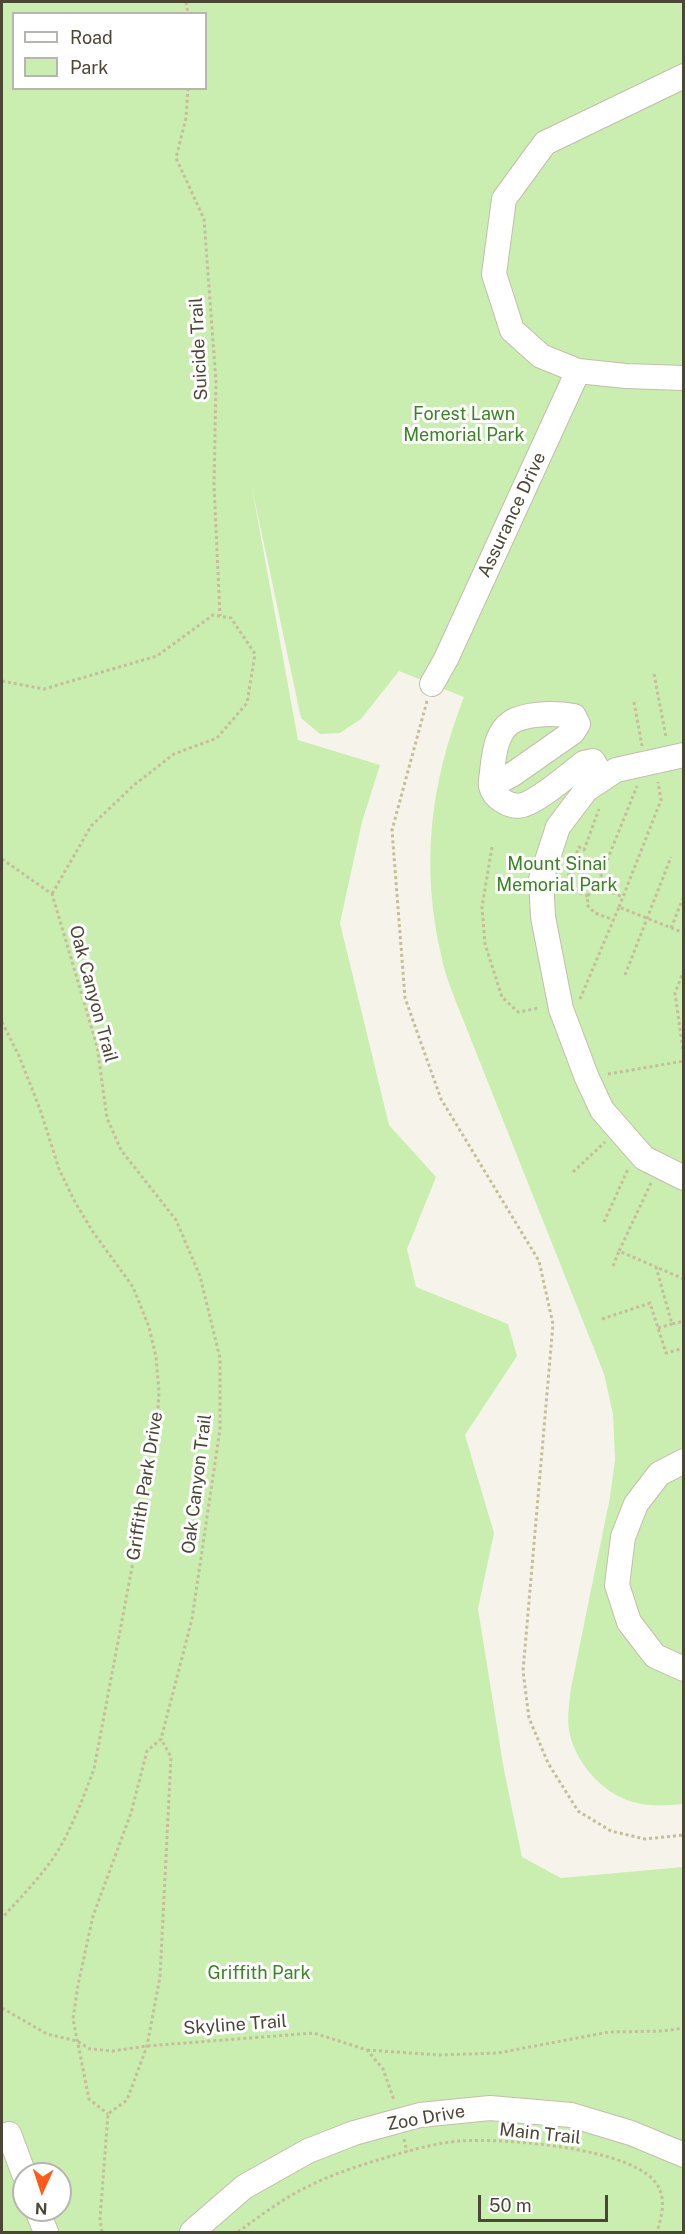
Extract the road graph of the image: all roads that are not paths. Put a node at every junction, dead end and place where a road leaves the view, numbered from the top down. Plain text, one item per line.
1 (684, 76) edge
2 (578, 371) junction
3 (684, 378) edge
4 (432, 684) road end
5 (663, 759) edge
6 (603, 778) junction
7 (491, 786) dead end
8 (684, 1178) edge
9 (684, 1461) edge
10 (684, 1669) edge
11 (5, 2135) edge
12 (684, 2155) edge
13 (18, 2162) edge
14 (192, 2232) edge

1 - 2 street
2 - 3 street
2 - 4 street, Assurance Drive
5 - 6 street
6 - 7 street
6 - 8 street
9 - 10 street
11 - 13 street
12 - 14 street, Zoo Drive

